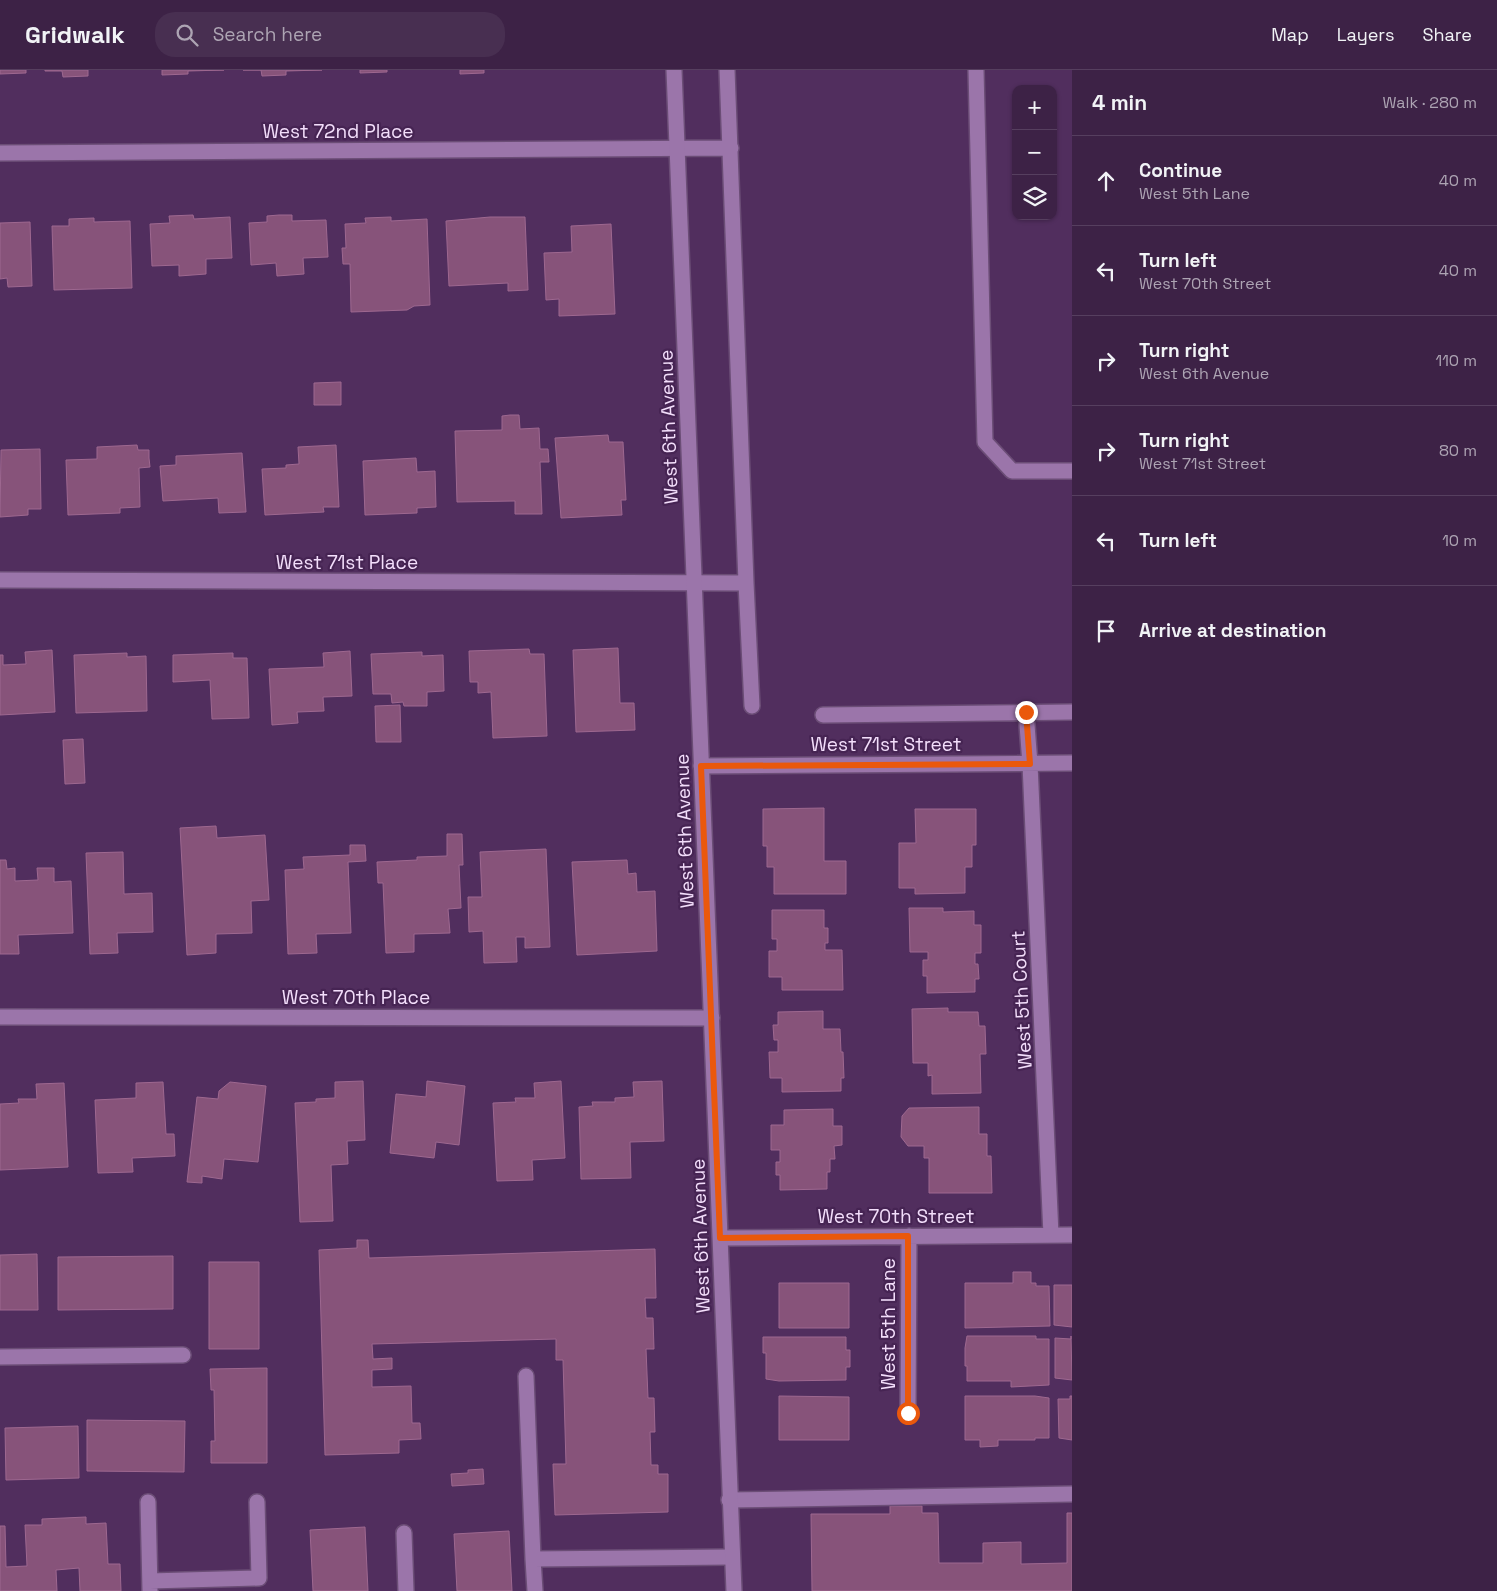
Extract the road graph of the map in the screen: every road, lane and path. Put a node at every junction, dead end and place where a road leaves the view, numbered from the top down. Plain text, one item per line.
1 (674, 70) edge
2 (727, 70) edge
3 (976, 70) edge
4 (677, 148) junction
5 (730, 148) junction
6 (0, 153) edge
7 (1072, 471) edge
8 (0, 580) edge
9 (694, 583) junction
10 (746, 583) junction
11 (752, 706) dead end
12 (1026, 712) junction
13 (1072, 712) edge
14 (824, 715) dead end
15 (1030, 764) junction
16 (1072, 764) edge
17 (701, 766) junction
18 (0, 1017) edge
19 (712, 1018) junction
20 (1051, 1235) junction
21 (1072, 1235) edge
22 (908, 1236) junction
23 (720, 1238) junction
24 (183, 1356) dead end
25 (0, 1357) edge
26 (526, 1376) dead end
27 (908, 1413) dead end
28 (1072, 1494) edge
29 (729, 1500) junction
30 (148, 1502) dead end
31 (257, 1502) dead end
32 (404, 1533) dead end
33 (731, 1557) junction
34 (533, 1559) junction
35 (150, 1586) edge
36 (406, 1591) edge
37 (535, 1591) edge
38 (734, 1591) edge

1 - 4 street, West 6th Avenue
2 - 5 street
3 - 7 street
4 - 5 street, West 72nd Place
4 - 6 street, West 72nd Place
4 - 9 street, West 6th Avenue
5 - 10 street
8 - 9 street, West 71st Place
9 - 10 street, West 71st Place
9 - 17 street, West 6th Avenue
10 - 11 street
12 - 13 street
12 - 14 street
12 - 15 street, West 5th Court
15 - 16 street, West 71st Street
15 - 17 street, West 71st Street
15 - 20 street, West 5th Court
17 - 19 street, West 6th Avenue
18 - 19 street, West 70th Place
19 - 23 street, West 6th Avenue
20 - 21 street, West 70th Street
20 - 22 street, West 70th Street
22 - 23 street, West 70th Street
22 - 27 street, West 5th Lane
23 - 29 street, West 6th Avenue
24 - 25 street
26 - 34 street
28 - 29 street
29 - 33 street, West 6th Avenue
30 - 35 street
31 - 35 street
32 - 36 street
33 - 34 street
33 - 38 street, West 6th Avenue
34 - 37 street

